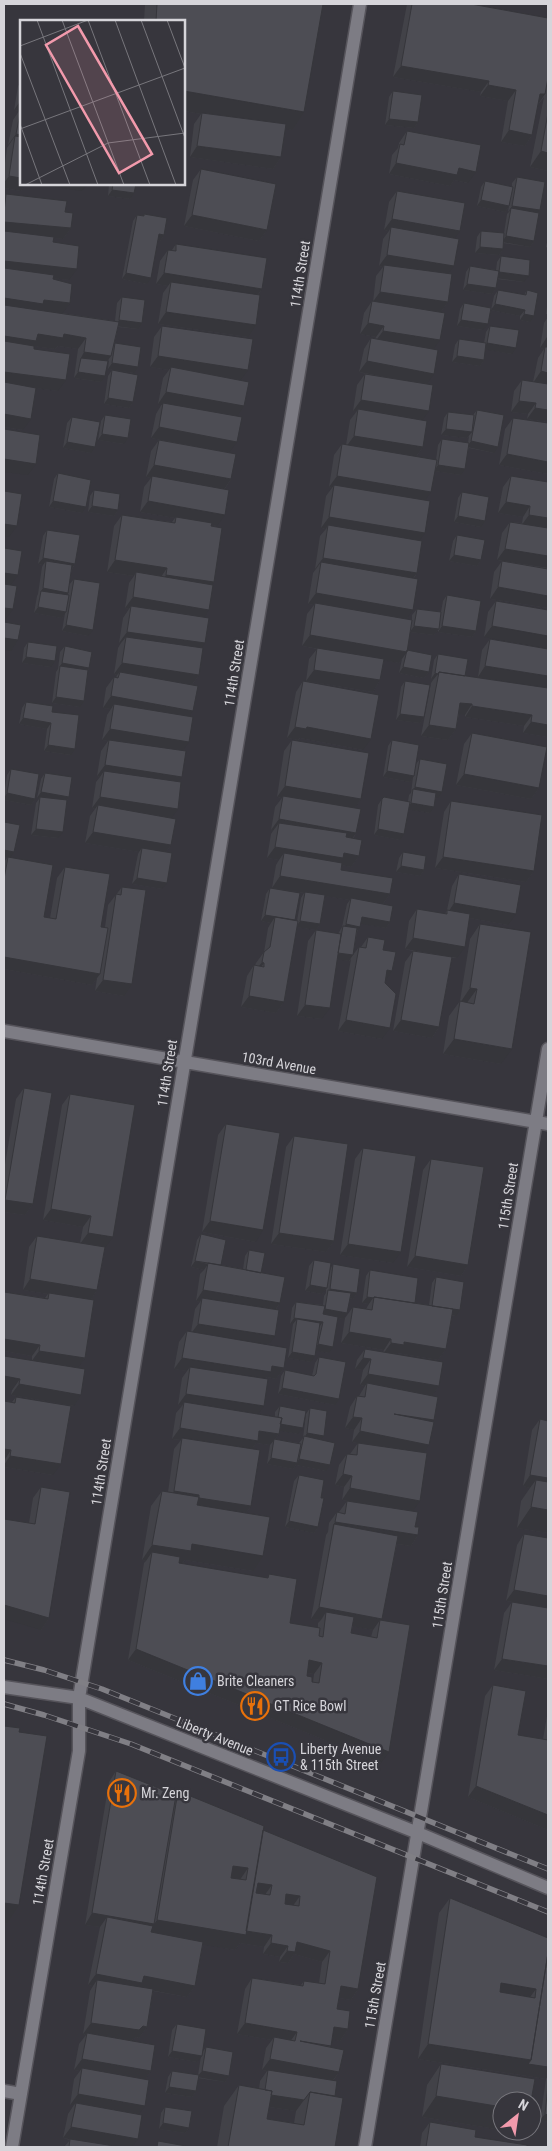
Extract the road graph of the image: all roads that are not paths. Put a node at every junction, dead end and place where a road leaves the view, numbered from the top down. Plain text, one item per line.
1 (360, 4) edge
2 (4, 1031) edge
3 (548, 1048) edge
4 (185, 1061) junction
5 (542, 1123) edge
6 (4, 1687) edge
7 (79, 1698) junction
8 (418, 1833) junction
9 (548, 1888) edge
10 (4, 2091) edge
11 (21, 2094) junction
12 (12, 2147) edge
13 (365, 2147) edge

1 - 4 street, 114th Street
2 - 4 street, 103rd Avenue
3 - 5 street, 115th Street
4 - 5 street, 103rd Avenue
4 - 7 street, 114th Street
5 - 8 street, 115th Street
6 - 7 street, Liberty Avenue
7 - 8 street, Liberty Avenue
7 - 11 street, 114th Street
8 - 9 street, Liberty Avenue
8 - 13 street, 115th Street
10 - 11 street
11 - 12 street, 114th Street

